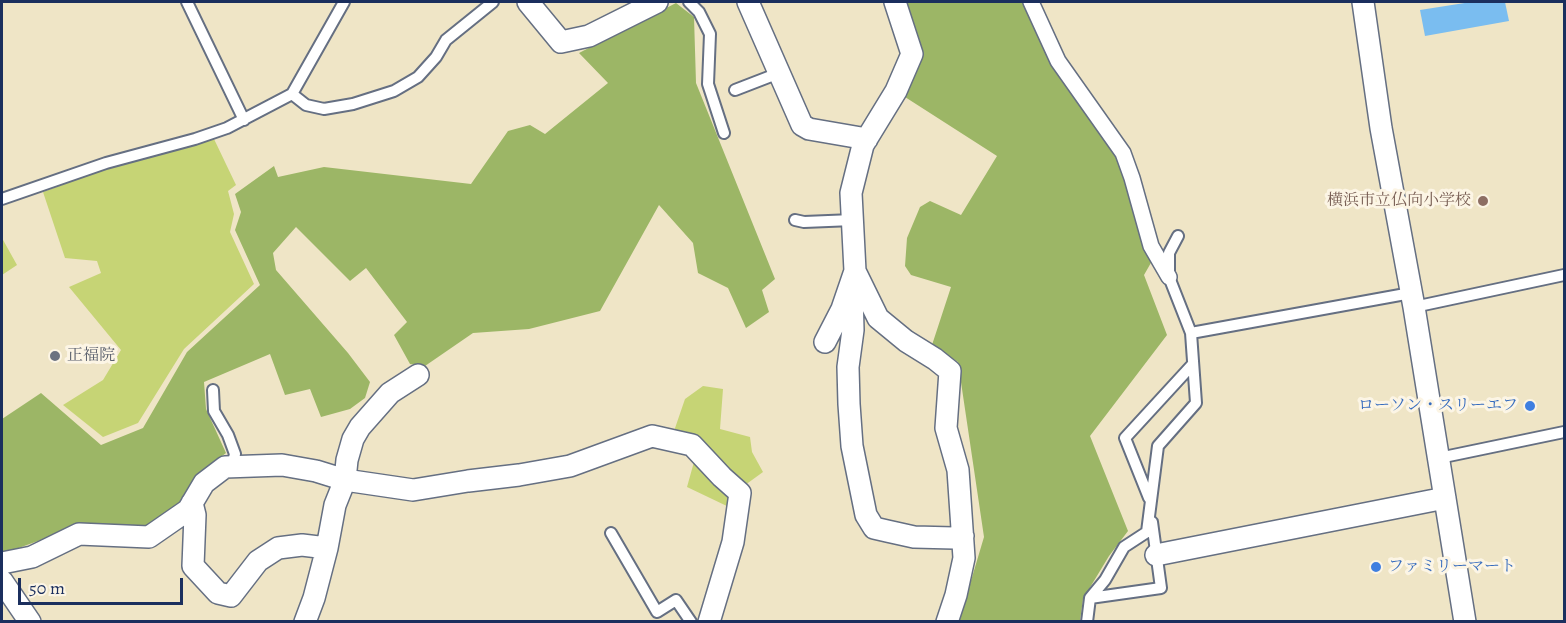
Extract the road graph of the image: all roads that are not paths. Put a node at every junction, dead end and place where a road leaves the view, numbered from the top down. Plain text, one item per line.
1 (187, 2) edge
2 (344, 2) edge
3 (493, 2) edge
4 (528, 2) edge
5 (657, 2) edge
6 (689, 2) edge
7 (748, 2) edge
8 (895, 2) edge
9 (1031, 2) edge
10 (1363, 2) edge
11 (779, 73) junction
12 (735, 90) dead end
13 (292, 94) junction
14 (244, 120) junction
15 (724, 133) dead end
16 (867, 139) junction
17 (2, 199) edge
18 (853, 219) junction
19 (795, 220) dead end
20 (1178, 237) dead end
21 (1564, 275) edge
22 (853, 276) junction
23 (1169, 277) junction
24 (1412, 300) junction
25 (1191, 333) junction
26 (825, 342) dead end
27 (1193, 364) junction
28 (418, 375) dead end
29 (213, 390) dead end
30 (1564, 432) edge
31 (1438, 458) junction
32 (232, 466) junction
33 (345, 480) junction
34 (1445, 498) junction
35 (1150, 501) junction
36 (192, 503) junction
37 (746, 519) dead end
38 (611, 533) dead end
39 (963, 536) junction
40 (733, 542) junction
41 (327, 548) junction
42 (1156, 555) junction
43 (2, 563) edge
44 (2, 581) edge
45 (1090, 598) junction
46 (30, 621) edge
47 (305, 621) edge
48 (691, 621) edge
49 (709, 621) edge
50 (947, 621) edge
51 (1086, 621) edge
52 (1465, 621) edge

1 - 14 lane
2 - 13 lane
3 - 13 lane
4 - 5 street
6 - 15 lane
7 - 11 street
8 - 16 street
9 - 23 street
10 - 24 street
11 - 12 lane
11 - 16 street
13 - 14 lane
14 - 17 lane
16 - 18 street
18 - 19 lane
18 - 22 street
20 - 23 lane
21 - 24 lane
22 - 26 street
22 - 39 street
22 - 39 street
23 - 25 lane
24 - 25 lane
24 - 31 street
25 - 27 lane
27 - 35 lane
27 - 35 lane
28 - 33 street
29 - 32 lane
30 - 31 lane
31 - 34 street
32 - 33 street
32 - 36 street
33 - 40 street
33 - 41 street
34 - 42 street
34 - 52 street
35 - 42 lane
35 - 45 lane
36 - 41 street
36 - 43 street
37 - 40 street
38 - 48 lane
39 - 50 street
40 - 49 street
41 - 47 street
42 - 45 lane
44 - 46 street
45 - 51 lane

